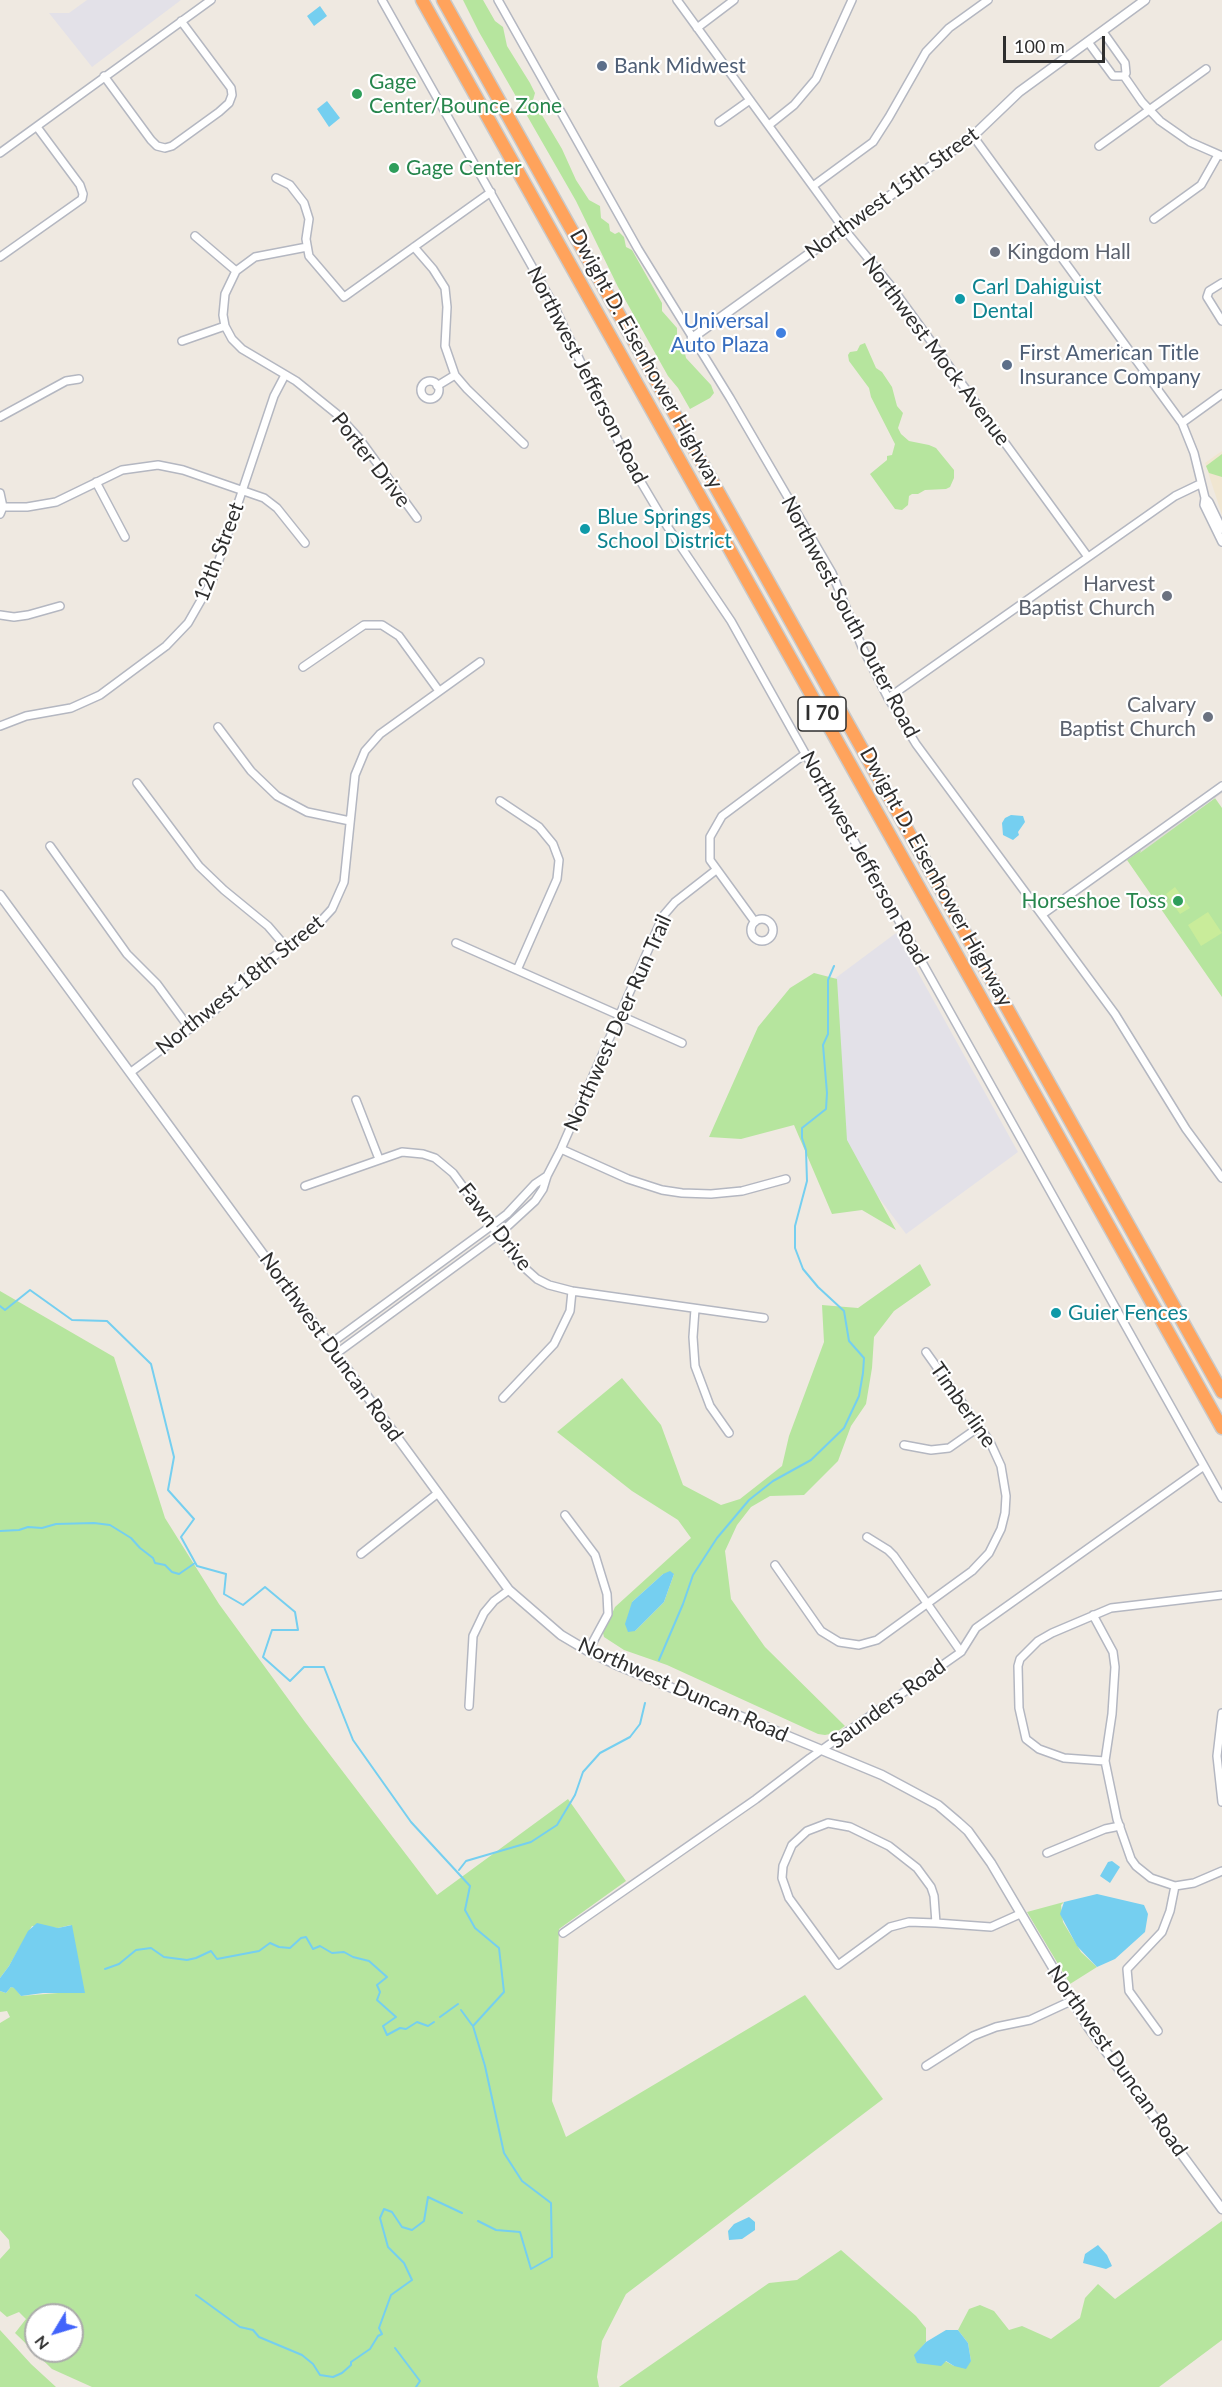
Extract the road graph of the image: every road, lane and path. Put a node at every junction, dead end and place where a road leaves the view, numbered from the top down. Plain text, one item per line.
1 (211, 0) edge
2 (382, 0) edge
3 (422, 0) edge
4 (443, 0) edge
5 (498, 0) edge
6 (676, 0) edge
7 (734, 0) edge
8 (852, 0) edge
9 (988, 0) edge
10 (1146, 0) edge
11 (181, 21) junction
12 (697, 28) junction
13 (1103, 32) junction
14 (1088, 42) junction
15 (1206, 69) dead end
16 (104, 76) junction
17 (1124, 76) junction
18 (750, 100) junction
19 (1151, 110) junction
20 (719, 122) dead end
21 (769, 125) junction
22 (37, 127) junction
23 (973, 136) junction
24 (1099, 146) dead end
25 (0, 153) edge
26 (1220, 156) edge
27 (276, 178) dead end
28 (813, 186) junction
29 (491, 192) junction
30 (1154, 219) dead end
31 (844, 229) junction
32 (195, 236) dead end
33 (307, 247) junction
34 (414, 247) junction
35 (0, 257) edge
36 (236, 271) junction
37 (1222, 283) edge
38 (1222, 321) edge
39 (225, 326) junction
40 (692, 338) junction
41 (182, 341) dead end
42 (285, 375) junction
43 (455, 375) junction
44 (79, 379) dead end
45 (437, 386) dead end
46 (1222, 394) edge
47 (0, 417) edge
48 (1182, 423) junction
49 (524, 444) dead end
50 (96, 482) junction
51 (1200, 484) junction
52 (243, 489) junction
53 (0, 493) edge
54 (1205, 498) junction
55 (1, 511) edge
56 (417, 519) dead end
57 (1222, 529) edge
58 (125, 537) dead end
59 (1222, 542) edge
60 (305, 543) dead end
61 (1088, 557) junction
62 (60, 606) dead end
63 (0, 615) edge
64 (480, 662) dead end
65 (303, 667) dead end
66 (439, 692) junction
67 (888, 698) junction
68 (0, 726) edge
69 (218, 727) dead end
70 (806, 754) junction
71 (137, 783) dead end
72 (1222, 786) edge
73 (500, 801) dead end
74 (350, 821) junction
75 (50, 846) dead end
76 (716, 870) junction
77 (0, 895) edge
78 (1043, 914) junction
79 (755, 922) dead end
80 (456, 943) dead end
81 (286, 947) junction
82 (517, 970) junction
83 (620, 1015) junction
84 (190, 1029) junction
85 (682, 1043) dead end
86 (131, 1072) junction
87 (356, 1100) dead end
88 (561, 1149) junction
89 (380, 1159) junction
90 (547, 1176) junction
91 (1222, 1178) edge
92 (786, 1179) dead end
93 (305, 1186) dead end
94 (491, 1226) junction
95 (498, 1235) junction
96 (414, 1283) junction
97 (572, 1291) junction
98 (420, 1292) junction
99 (695, 1309) junction
100 (764, 1318) dead end
101 (330, 1344) junction
102 (926, 1352) dead end
103 (337, 1353) junction
104 (1222, 1392) edge
105 (503, 1398) dead end
106 (979, 1427) junction
107 (1222, 1428) edge
108 (729, 1432) dead end
109 (904, 1445) dead end
110 (1204, 1466) junction
111 (438, 1493) junction
112 (1222, 1498) edge
113 (566, 1515) dead end
114 (867, 1537) dead end
115 (361, 1554) dead end
116 (775, 1565) dead end
117 (509, 1590) junction
118 (1222, 1594) edge
119 (927, 1604) junction
120 (1093, 1615) junction
121 (588, 1651) junction
122 (961, 1652) junction
123 (469, 1706) dead end
124 (1222, 1713) edge
125 (824, 1749) junction
126 (1105, 1761) junction
127 (1222, 1802) edge
128 (1120, 1826) junction
129 (1047, 1853) dead end
130 (1222, 1871) edge
131 (1175, 1886) junction
132 (1020, 1914) junction
133 (936, 1923) junction
134 (563, 1933) dead end
135 (1071, 2001) junction
136 (1158, 2031) dead end
137 (926, 2066) dead end
138 (1222, 2209) edge

1 - 11 street
2 - 29 street, Northwest Jefferson Road
3 - 107 highway, Dwight D. Eisenhower Highway / I 70
4 - 104 highway, Dwight D. Eisenhower Highway / I 70
5 - 40 street, Northwest South Outer Road
6 - 12 street, Northwest Mock Avenue
7 - 12 street
8 - 21 street
9 - 28 street
10 - 13 street, Northwest 15th Street
11 - 16 street
11 - 16 street
12 - 18 street, Northwest Mock Avenue
13 - 14 street, Northwest 15th Street
13 - 17 street
14 - 17 street
14 - 23 street, Northwest 15th Street
15 - 19 street
16 - 22 street
17 - 19 street
18 - 20 street
18 - 21 street, Northwest Mock Avenue
19 - 24 street
19 - 26 street
21 - 28 street, Northwest Mock Avenue
22 - 25 street
22 - 35 street
23 - 31 street, Northwest 15th Street
23 - 48 street
26 - 30 street
27 - 33 street
28 - 31 street, Northwest Mock Avenue
29 - 34 street
29 - 70 street, Northwest Jefferson Road
31 - 40 street, Northwest 15th Street
31 - 61 street, Northwest Mock Avenue
32 - 36 street
33 - 34 street
33 - 36 street
34 - 43 street
36 - 39 street
37 - 38 street
39 - 41 street
39 - 42 street, Porter Drive
40 - 67 street, Northwest South Outer Road
42 - 52 street, 12th Street
42 - 56 street, Porter Drive
43 - 45 street
43 - 49 street
44 - 47 street
46 - 48 street
48 - 51 street
50 - 52 street
50 - 55 street
50 - 58 street
51 - 54 street
51 - 61 street
52 - 60 street
52 - 68 street, 12th Street
53 - 55 street
54 - 57 street
54 - 59 street
61 - 67 street
62 - 63 street
64 - 66 street, Northwest 18th Street
65 - 66 street
66 - 74 street, Northwest 18th Street
67 - 78 street, Northwest South Outer Road
69 - 74 street
70 - 76 street
70 - 110 street, Northwest Jefferson Road
71 - 81 street
72 - 78 street
73 - 82 street
74 - 81 street, Northwest 18th Street
75 - 84 street
76 - 79 street
76 - 83 street, Northwest Deer Run Trail
77 - 86 street, Northwest Duncan Road
78 - 91 street, Northwest South Outer Road
80 - 82 street
81 - 84 street, Northwest 18th Street
82 - 83 street
83 - 85 street
83 - 88 street, Northwest Deer Run Trail
84 - 86 street, Northwest 18th Street
86 - 101 street, Northwest Duncan Road
87 - 89 street
88 - 90 street, Northwest Deer Run Trail
88 - 92 street
89 - 93 street, Fawn Drive
89 - 94 street, Fawn Drive
90 - 94 street, Northwest Deer Run Trail
90 - 95 street, Northwest Deer Run Trail
94 - 95 street, Fawn Drive
94 - 96 street, Northwest Deer Run Trail
95 - 97 street, Fawn Drive
95 - 98 street, Northwest Deer Run Trail
96 - 98 street
96 - 101 street, Northwest Deer Run Trail
97 - 99 street, Fawn Drive
97 - 105 street
98 - 103 street, Northwest Deer Run Trail
99 - 100 street, Fawn Drive
99 - 108 street
101 - 103 street, Northwest Duncan Road
102 - 106 street, Timberline
103 - 111 street, Northwest Duncan Road
106 - 109 street
106 - 119 street, Timberline
110 - 112 street, Northwest Jefferson Road
110 - 122 street, Saunders Road
111 - 115 street
111 - 117 street, Northwest Duncan Road
113 - 121 street
114 - 119 street
116 - 119 street, Timberline
117 - 121 street, Northwest Duncan Road
117 - 123 street
118 - 120 street
119 - 122 street
120 - 126 street
120 - 126 street
121 - 125 street, Northwest Duncan Road
122 - 125 street, Saunders Road
124 - 127 street
125 - 132 street, Northwest Duncan Road
125 - 134 street, Saunders Road
126 - 128 street
128 - 129 street
128 - 131 street
130 - 131 street
131 - 136 street
132 - 133 street
132 - 135 street, Northwest Duncan Road
133 - 133 street
135 - 137 street
135 - 138 street, Northwest Duncan Road

